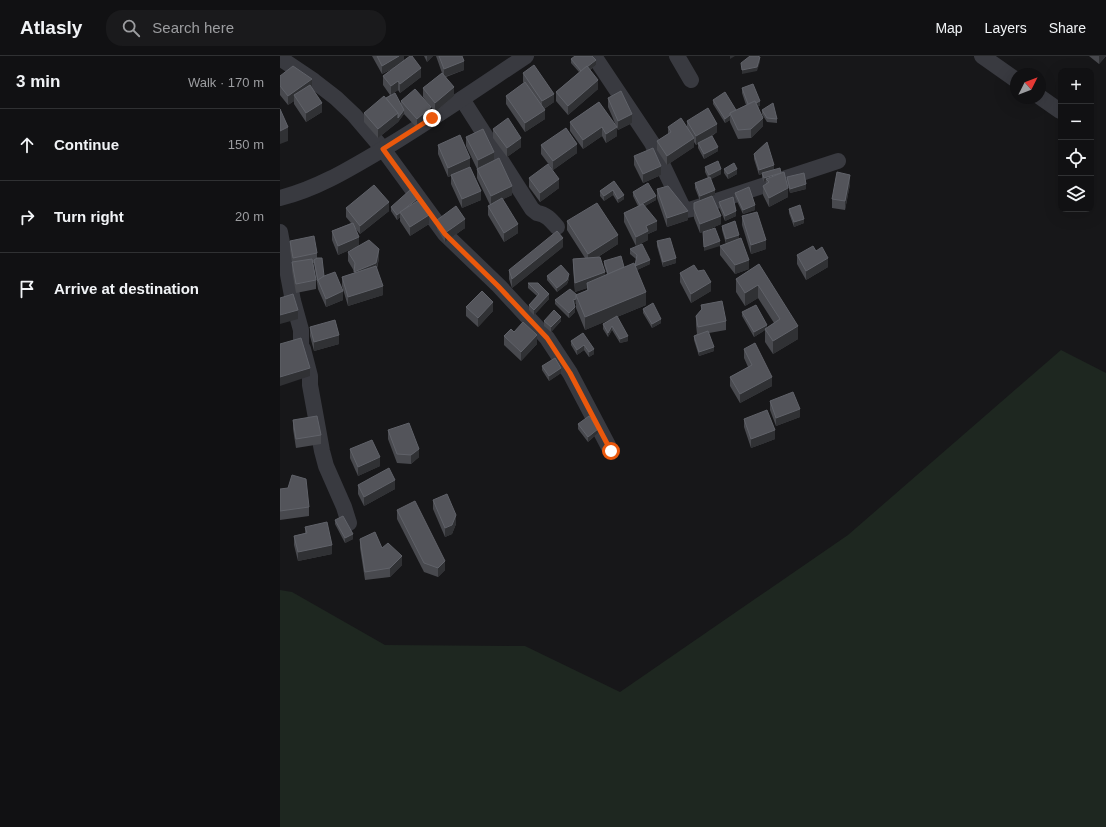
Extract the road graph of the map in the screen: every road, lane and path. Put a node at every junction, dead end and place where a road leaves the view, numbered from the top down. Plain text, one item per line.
1 (526, 56) edge
2 (594, 56) edge
3 (677, 56) edge
4 (982, 56) edge
5 (280, 58) edge
6 (1010, 76) edge
7 (691, 80) dead end
8 (462, 99) junction
9 (1046, 101) edge
10 (1058, 110) edge
11 (383, 149) junction
12 (838, 161) dead end
13 (280, 198) edge
14 (557, 227) dead end
15 (280, 232) edge
16 (611, 451) dead end
17 (349, 523) edge

1 - 8 street
2 - 12 street
3 - 7 street
4 - 6 street
5 - 11 street
8 - 11 street
8 - 14 street
9 - 10 street
11 - 13 street
11 - 16 street
15 - 17 street

